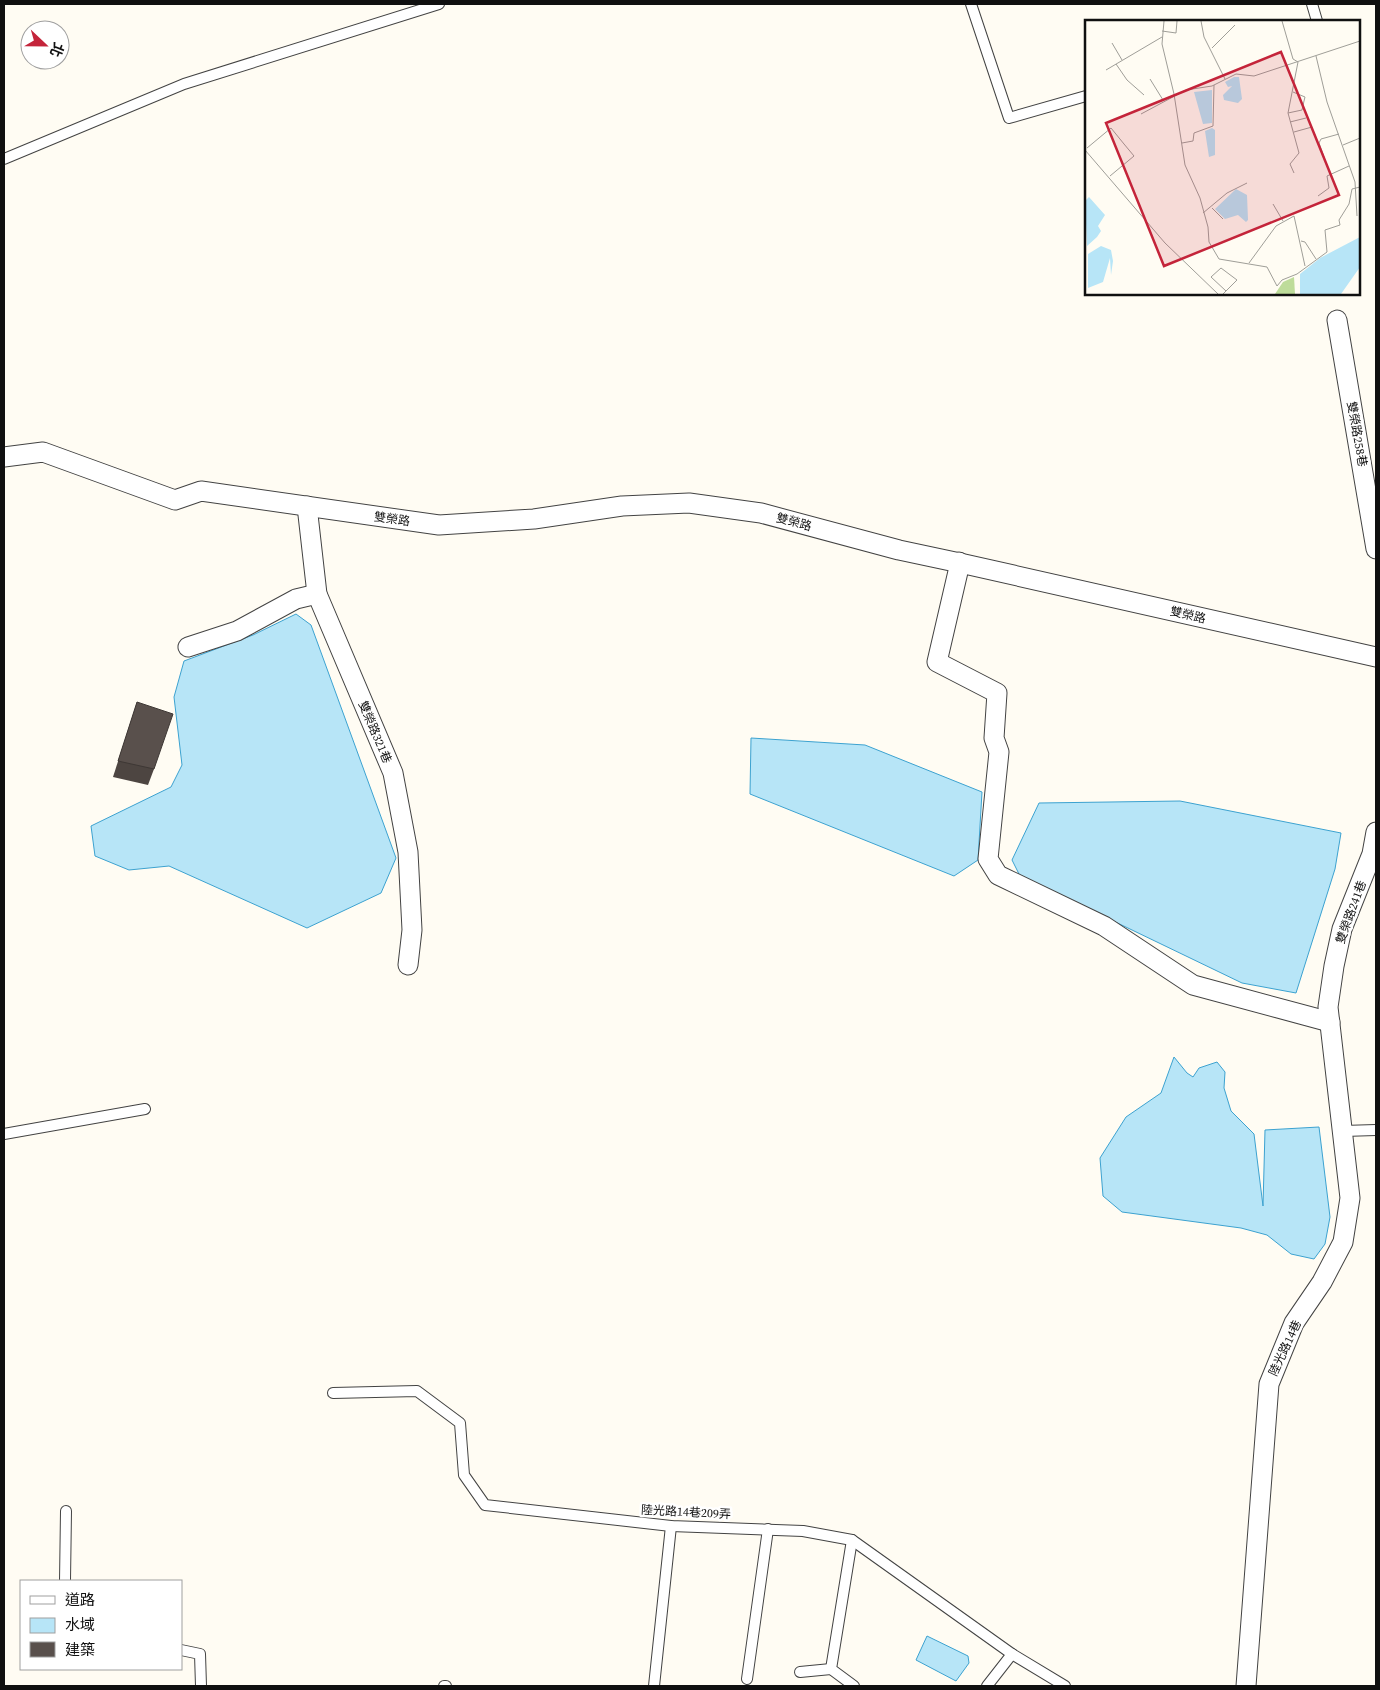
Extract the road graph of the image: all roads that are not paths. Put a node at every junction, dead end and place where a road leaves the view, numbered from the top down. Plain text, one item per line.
1 (439, 4) edge
2 (971, 4) edge
3 (1312, 4) edge
4 (1317, 20) edge
5 (1085, 96) edge
6 (4, 160) edge
7 (1337, 320) dead end
8 (4, 457) edge
9 (306, 506) junction
10 (1376, 549) edge
11 (959, 562) junction
12 (317, 594) junction
13 (188, 647) dead end
14 (1376, 657) edge
15 (1376, 832) edge
16 (408, 965) dead end
17 (1330, 1022) junction
18 (145, 1109) dead end
19 (1376, 1130) edge
20 (1343, 1131) junction
21 (4, 1134) edge
22 (333, 1393) dead end
23 (66, 1511) dead end
24 (671, 1526) junction
25 (768, 1529) junction
26 (852, 1540) junction
27 (65, 1580) edge
28 (182, 1650) edge
29 (1012, 1654) junction
30 (831, 1669) junction
31 (800, 1672) dead end
32 (747, 1679) dead end
33 (201, 1686) edge
34 (654, 1686) edge
35 (854, 1686) edge
36 (987, 1686) edge
37 (1065, 1686) edge
38 (1246, 1686) edge

1 - 6 lane
2 - 5 lane
3 - 4 lane
7 - 10 street, 雙榮路258巷
8 - 9 street, 雙榮路
9 - 11 street, 雙榮路
9 - 12 street, 雙榮路321巷
11 - 14 street, 雙榮路
11 - 17 street
12 - 13 street
12 - 16 street, 雙榮路321巷
15 - 17 street, 雙榮路241巷
17 - 20 street, 陸光路14巷
18 - 21 lane
19 - 20 lane
20 - 38 street, 陸光路14巷
22 - 24 lane, 陸光路14巷209弄
23 - 27 lane
24 - 25 lane, 陸光路14巷209弄
24 - 34 lane
25 - 26 lane, 陸光路14巷209弄
25 - 32 lane
26 - 29 lane, 陸光路14巷209弄
26 - 30 lane
28 - 33 lane
29 - 36 lane
29 - 37 lane, 陸光路14巷209弄
30 - 31 lane
30 - 35 lane

